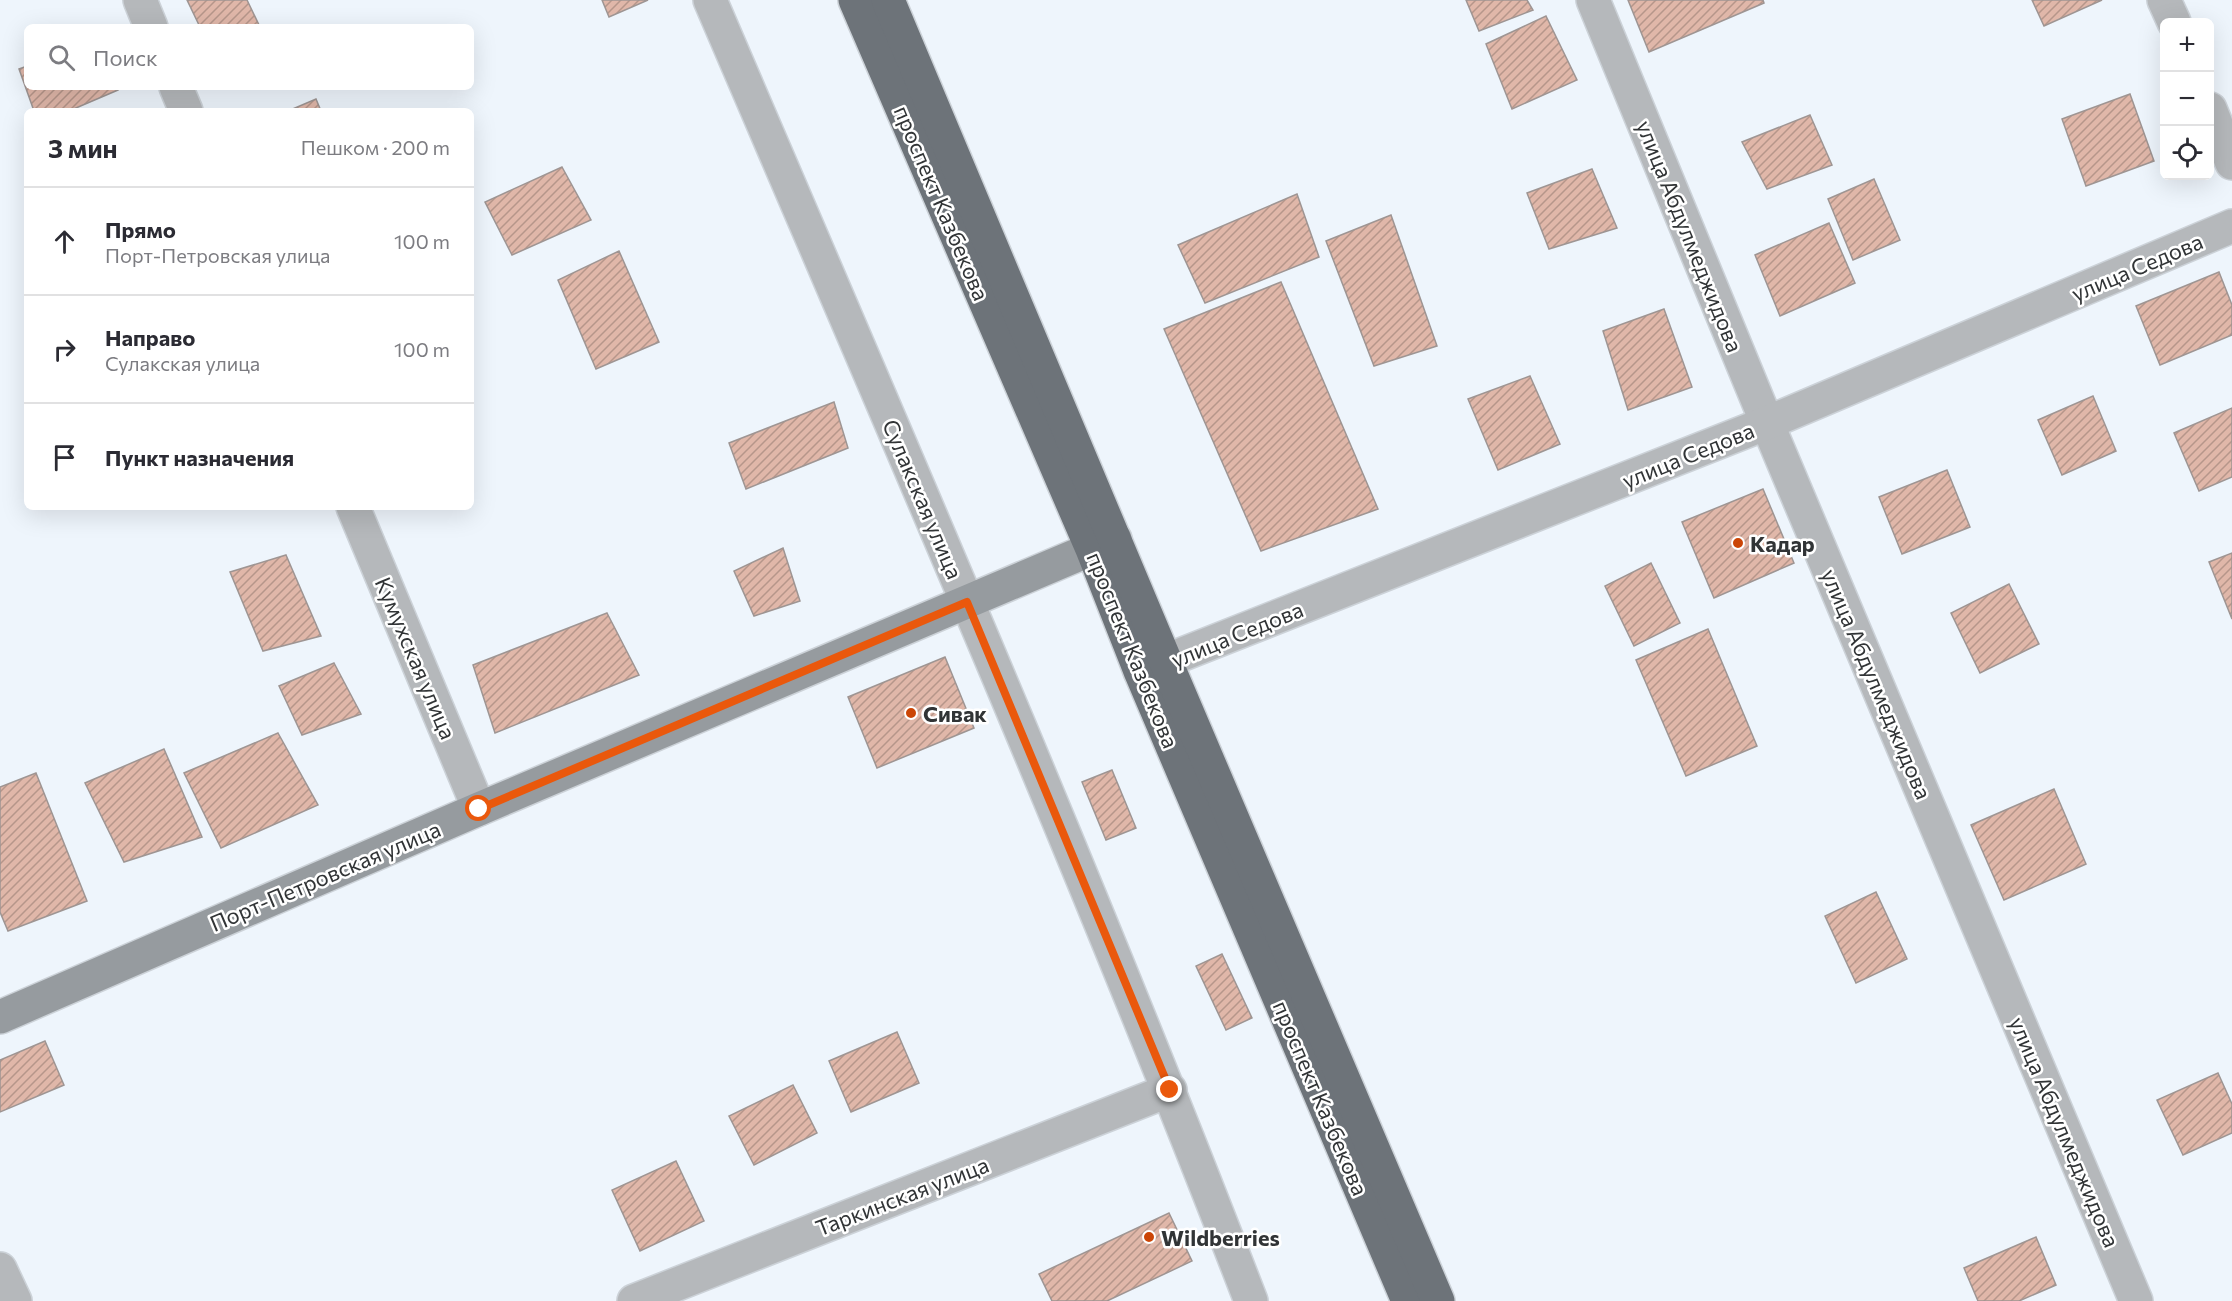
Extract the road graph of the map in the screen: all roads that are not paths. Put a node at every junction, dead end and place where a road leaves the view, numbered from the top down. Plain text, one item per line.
1 (140, 0) edge
2 (710, 0) edge
3 (855, 0) edge
4 (888, 0) edge
5 (1593, 0) edge
6 (2164, 0) edge
7 (2172, 18) edge
8 (150, 24) edge
9 (177, 90) edge
10 (185, 108) edge
11 (2214, 118) edge
12 (2232, 163) edge
13 (2232, 226) edge
14 (1767, 423) junction
15 (354, 510) edge
16 (1103, 544) junction
17 (967, 602) junction
18 (1153, 667) junction
19 (479, 809) junction
20 (0, 1016) edge
21 (1170, 1090) junction
22 (0, 1269) edge
23 (15, 1301) edge
24 (634, 1301) edge
25 (1251, 1301) edge
26 (1408, 1301) edge
27 (1438, 1301) edge
28 (2136, 1301) edge

1 - 8 street
2 - 17 street, Сулакская улица
3 - 16 highway, проспект Казбекова
4 - 16 highway, проспект Казбекова
5 - 14 street, улица Абдулмеджидова
6 - 7 street
9 - 10 street
11 - 12 street
13 - 14 street, улица Седова
14 - 18 street, улица Седова
14 - 28 street, улица Абдулмеджидова
15 - 19 street, Кумухская улица
16 - 17 street, Порт-Петровская улица
16 - 18 highway, проспект Казбекова
17 - 19 street, Порт-Петровская улица
17 - 21 street, Сулакская улица
18 - 26 highway, проспект Казбекова
18 - 27 highway, проспект Казбекова
19 - 20 street, Порт-Петровская улица
21 - 24 street, Таркинская улица
21 - 25 street, Сулакская улица
22 - 23 street

